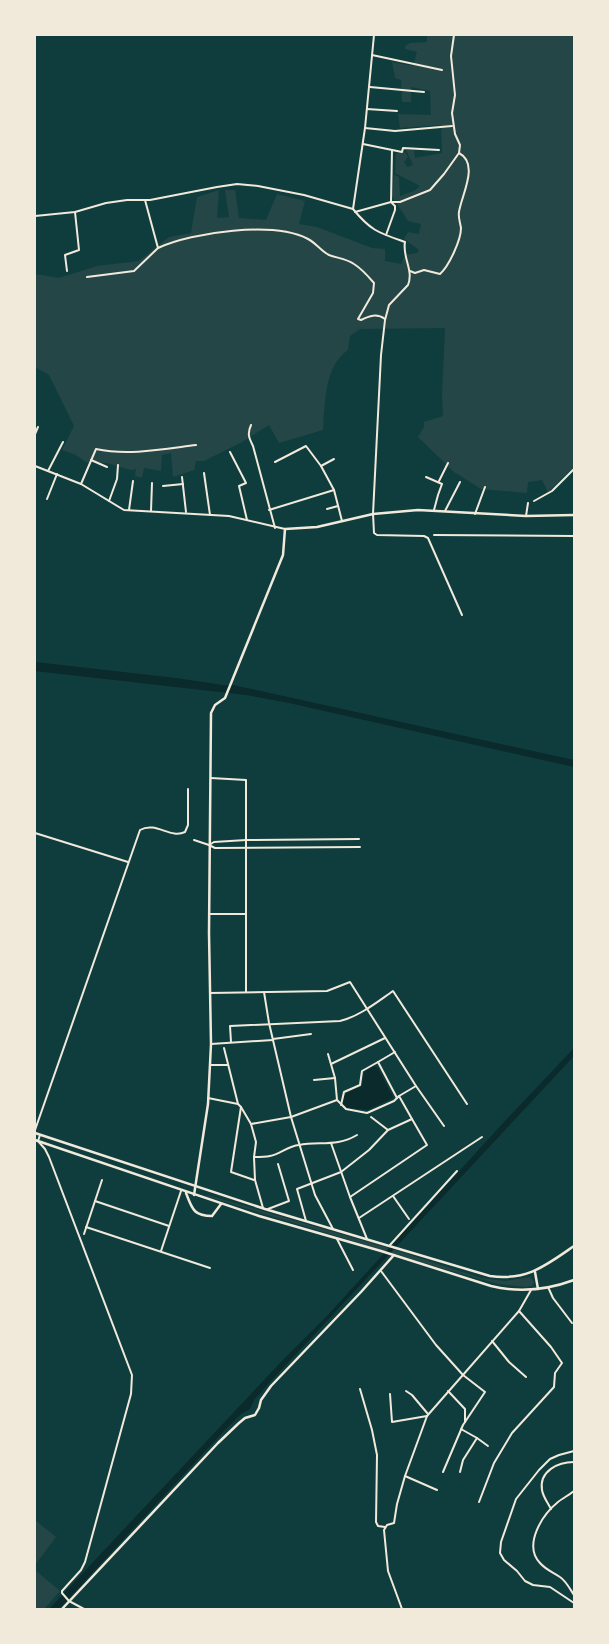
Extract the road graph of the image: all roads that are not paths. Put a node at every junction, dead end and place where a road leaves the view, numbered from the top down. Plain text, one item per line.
1 (374, 35) edge
2 (454, 35) edge
3 (372, 55) junction
4 (442, 70) dead end
5 (370, 87) junction
6 (424, 92) dead end
7 (367, 109) junction
8 (397, 111) dead end
9 (453, 125) junction
10 (365, 128) junction
11 (363, 144) junction
12 (392, 150) junction
13 (438, 150) dead end
14 (460, 153) junction
15 (145, 200) junction
16 (391, 202) junction
17 (354, 210) junction
18 (75, 212) junction
19 (35, 216) edge
20 (386, 236) junction
21 (158, 248) junction
22 (67, 271) dead end
23 (410, 271) junction
24 (87, 277) dead end
25 (385, 320) junction
26 (251, 425) dead end
27 (38, 427) dead end
28 (35, 434) edge
29 (63, 442) dead end
30 (196, 445) dead end
31 (230, 452) dead end
32 (334, 459) dead end
33 (91, 460) junction
34 (275, 462) dead end
35 (448, 463) dead end
36 (118, 464) dead end
37 (35, 466) edge
38 (321, 466) junction
39 (107, 467) dead end
40 (574, 469) edge
41 (48, 471) junction
42 (204, 473) dead end
43 (57, 474) junction
44 (182, 477) dead end
45 (426, 477) dead end
46 (133, 481) dead end
47 (438, 482) junction
48 (460, 482) dead end
49 (152, 483) dead end
50 (81, 484) junction
51 (183, 484) junction
52 (163, 486) dead end
53 (485, 487) dead end
54 (334, 490) junction
55 (48, 499) dead end
56 (109, 501) junction
57 (534, 501) dead end
58 (528, 503) dead end
59 (338, 506) junction
60 (327, 509) dead end
61 (129, 510) junction
62 (269, 510) junction
63 (434, 510) junction
64 (151, 511) junction
65 (446, 511) junction
66 (186, 513) junction
67 (373, 514) junction
68 (475, 514) junction
69 (210, 515) junction
70 (574, 515) edge
71 (526, 516) junction
72 (247, 520) junction
73 (342, 521) junction
74 (275, 528) junction
75 (285, 529) junction
76 (434, 534) dead end
77 (574, 536) edge
78 (462, 614) dead end
79 (210, 778) junction
80 (188, 789) dead end
81 (35, 833) edge
82 (359, 839) dead end
83 (194, 840) dead end
84 (246, 840) junction
85 (209, 845) junction
86 (360, 847) dead end
87 (246, 848) junction
88 (129, 862) junction
89 (209, 914) junction
90 (246, 914) junction
91 (246, 992) junction
92 (264, 992) junction
93 (210, 993) junction
94 (367, 1009) junction
95 (269, 1023) junction
96 (311, 1034) dead end
97 (385, 1037) junction
98 (273, 1040) junction
99 (231, 1042) junction
100 (211, 1044) junction
101 (224, 1048) dead end
102 (395, 1052) junction
103 (328, 1054) dead end
104 (378, 1062) junction
105 (331, 1064) junction
106 (210, 1065) junction
107 (228, 1065) junction
108 (335, 1078) junction
109 (314, 1080) dead end
110 (416, 1086) junction
111 (398, 1097) junction
112 (208, 1098) junction
113 (337, 1100) junction
114 (238, 1104) junction
115 (467, 1104) dead end
116 (342, 1105) junction
117 (241, 1107) junction
118 (291, 1117) junction
119 (371, 1117) dead end
120 (412, 1119) junction
121 (251, 1124) junction
122 (444, 1126) dead end
123 (388, 1130) junction
124 (35, 1131) edge
125 (40, 1135) junction
126 (356, 1135) dead end
127 (482, 1137) dead end
128 (37, 1141) edge
129 (331, 1143) junction
130 (299, 1145) junction
131 (254, 1157) junction
132 (278, 1164) dead end
133 (458, 1171) dead end
134 (341, 1172) junction
135 (102, 1180) dead end
136 (255, 1180) junction
137 (312, 1183) junction
138 (195, 1187) junction
139 (181, 1191) junction
140 (186, 1193) junction
141 (194, 1195) junction
142 (393, 1196) junction
143 (350, 1197) junction
144 (95, 1201) junction
145 (221, 1204) junction
146 (264, 1209) junction
147 (359, 1218) junction
148 (409, 1219) dead end
149 (306, 1221) junction
150 (169, 1226) junction
151 (86, 1227) junction
152 (333, 1229) junction
153 (84, 1234) dead end
154 (337, 1238) junction
155 (367, 1239) junction
156 (388, 1245) junction
157 (574, 1246) edge
158 (161, 1251) junction
159 (394, 1255) junction
160 (210, 1268) dead end
161 (353, 1270) dead end
162 (380, 1270) junction
163 (535, 1272) junction
164 (574, 1280) edge
165 (548, 1287) junction
166 (538, 1289) junction
167 (531, 1290) junction
168 (518, 1311) junction
169 (572, 1324) dead end
170 (492, 1341) junction
171 (463, 1374) junction
172 (526, 1377) dead end
173 (360, 1389) dead end
174 (406, 1391) dead end
175 (448, 1391) junction
176 (390, 1394) dead end
177 (427, 1415) junction
178 (465, 1422) junction
179 (461, 1429) junction
180 (478, 1438) junction
181 (488, 1446) dead end
182 (574, 1451) edge
183 (574, 1462) edge
184 (443, 1472) dead end
185 (460, 1472) dead end
186 (405, 1476) junction
187 (437, 1490) dead end
188 (574, 1491) edge
189 (480, 1502) dead end
190 (551, 1509) junction
191 (385, 1527) junction
192 (574, 1595) edge
193 (69, 1601) junction
194 (574, 1603) edge
195 (62, 1609) edge
196 (84, 1609) edge
197 (402, 1609) edge

1 - 3 street
2 - 9 street
3 - 4 street
3 - 5 street
5 - 6 street
5 - 7 street
7 - 8 street
7 - 10 street
9 - 10 street
9 - 14 street
10 - 11 street
11 - 12 street
11 - 17 street
12 - 13 street
12 - 16 street
14 - 16 street
14 - 23 street
15 - 17 street
15 - 18 street
15 - 21 street
16 - 17 street
16 - 20 street
17 - 20 street
18 - 19 street
18 - 22 street
20 - 23 street
21 - 24 street
21 - 25 street
23 - 25 street
25 - 67 street
26 - 62 street
27 - 28 street
29 - 41 street
30 - 33 street
31 - 72 street
32 - 38 street
33 - 39 street
33 - 50 street
34 - 38 street
35 - 47 street
36 - 56 street
37 - 41 street
38 - 54 street
40 - 57 street
41 - 43 street
42 - 69 street
43 - 50 street
43 - 55 street
44 - 51 street
45 - 47 street
46 - 61 street
47 - 63 street
48 - 65 street
49 - 64 street
50 - 56 street
51 - 52 street
51 - 66 street
53 - 68 street
54 - 59 street
54 - 62 street
56 - 61 street
58 - 71 street
59 - 60 street
59 - 73 street
61 - 64 street
62 - 74 street
63 - 65 main road
63 - 67 main road
64 - 66 street
65 - 68 main road
66 - 69 street
67 - 73 main road
67 - 78 street
68 - 71 main road
69 - 72 street
70 - 71 main road
72 - 74 street
73 - 75 main road
74 - 75 street
75 - 79 main road
76 - 77 street
79 - 84 street
79 - 85 main road
80 - 88 street
81 - 88 street
82 - 84 street
83 - 85 street
84 - 85 street
84 - 87 street
85 - 87 street
85 - 89 main road
86 - 87 street
87 - 90 street
88 - 124 street
89 - 90 street
89 - 93 main road
90 - 91 street
91 - 92 street
91 - 93 street
92 - 94 street
92 - 95 street
93 - 100 main road
94 - 95 street
94 - 97 street
94 - 115 street
95 - 98 street
95 - 99 street
96 - 98 street
97 - 102 street
97 - 105 street
98 - 99 street
98 - 118 street
99 - 100 street
100 - 106 main road
101 - 107 street
102 - 104 street
102 - 110 street
103 - 105 street
104 - 111 street
104 - 116 street
105 - 108 street
106 - 107 street
106 - 112 main road
107 - 114 street
108 - 109 street
108 - 113 street
110 - 111 street
110 - 122 street
111 - 116 street
111 - 120 street
112 - 114 street
112 - 138 main road
113 - 116 street
113 - 118 street
114 - 117 street
117 - 121 street
117 - 136 street
118 - 121 street
118 - 130 street
119 - 123 street
120 - 123 street
120 - 143 street
121 - 131 street
123 - 134 street
124 - 125 main road
125 - 128 street
125 - 138 main road
126 - 129 street
127 - 142 street
128 - 139 main road
128 - 193 street
129 - 130 street
129 - 134 street
130 - 131 street
130 - 137 street
131 - 136 street
132 - 146 street
133 - 156 street
134 - 137 street
134 - 143 street
135 - 144 street
136 - 146 street
137 - 149 street
137 - 152 street
138 - 141 main road
138 - 146 main road
139 - 140 main road
139 - 150 street
140 - 141 main road
140 - 145 main road
141 - 145 main road
142 - 147 street
142 - 148 street
143 - 147 street
144 - 150 street
144 - 151 street
145 - 154 main road
146 - 149 main road
147 - 155 street
149 - 152 main road
150 - 158 street
151 - 153 street
151 - 158 street
152 - 155 main road
154 - 159 main road
154 - 161 street
155 - 156 main road
156 - 163 main road
157 - 163 main road
158 - 160 street
159 - 162 main road
159 - 167 main road
162 - 171 street
162 - 193 main road
163 - 166 main road
164 - 165 main road
165 - 166 main road
165 - 169 street
166 - 167 main road
167 - 168 street
168 - 170 street
168 - 189 street
170 - 171 street
170 - 172 street
171 - 175 street
171 - 178 street
173 - 191 street
174 - 177 street
175 - 177 street
175 - 178 street
176 - 177 street
177 - 186 street
178 - 179 street
179 - 180 street
179 - 184 street
180 - 181 street
180 - 185 street
182 - 194 street
183 - 190 street
186 - 187 street
186 - 191 street
188 - 190 street
190 - 192 street
191 - 197 street
193 - 195 main road
193 - 196 street

